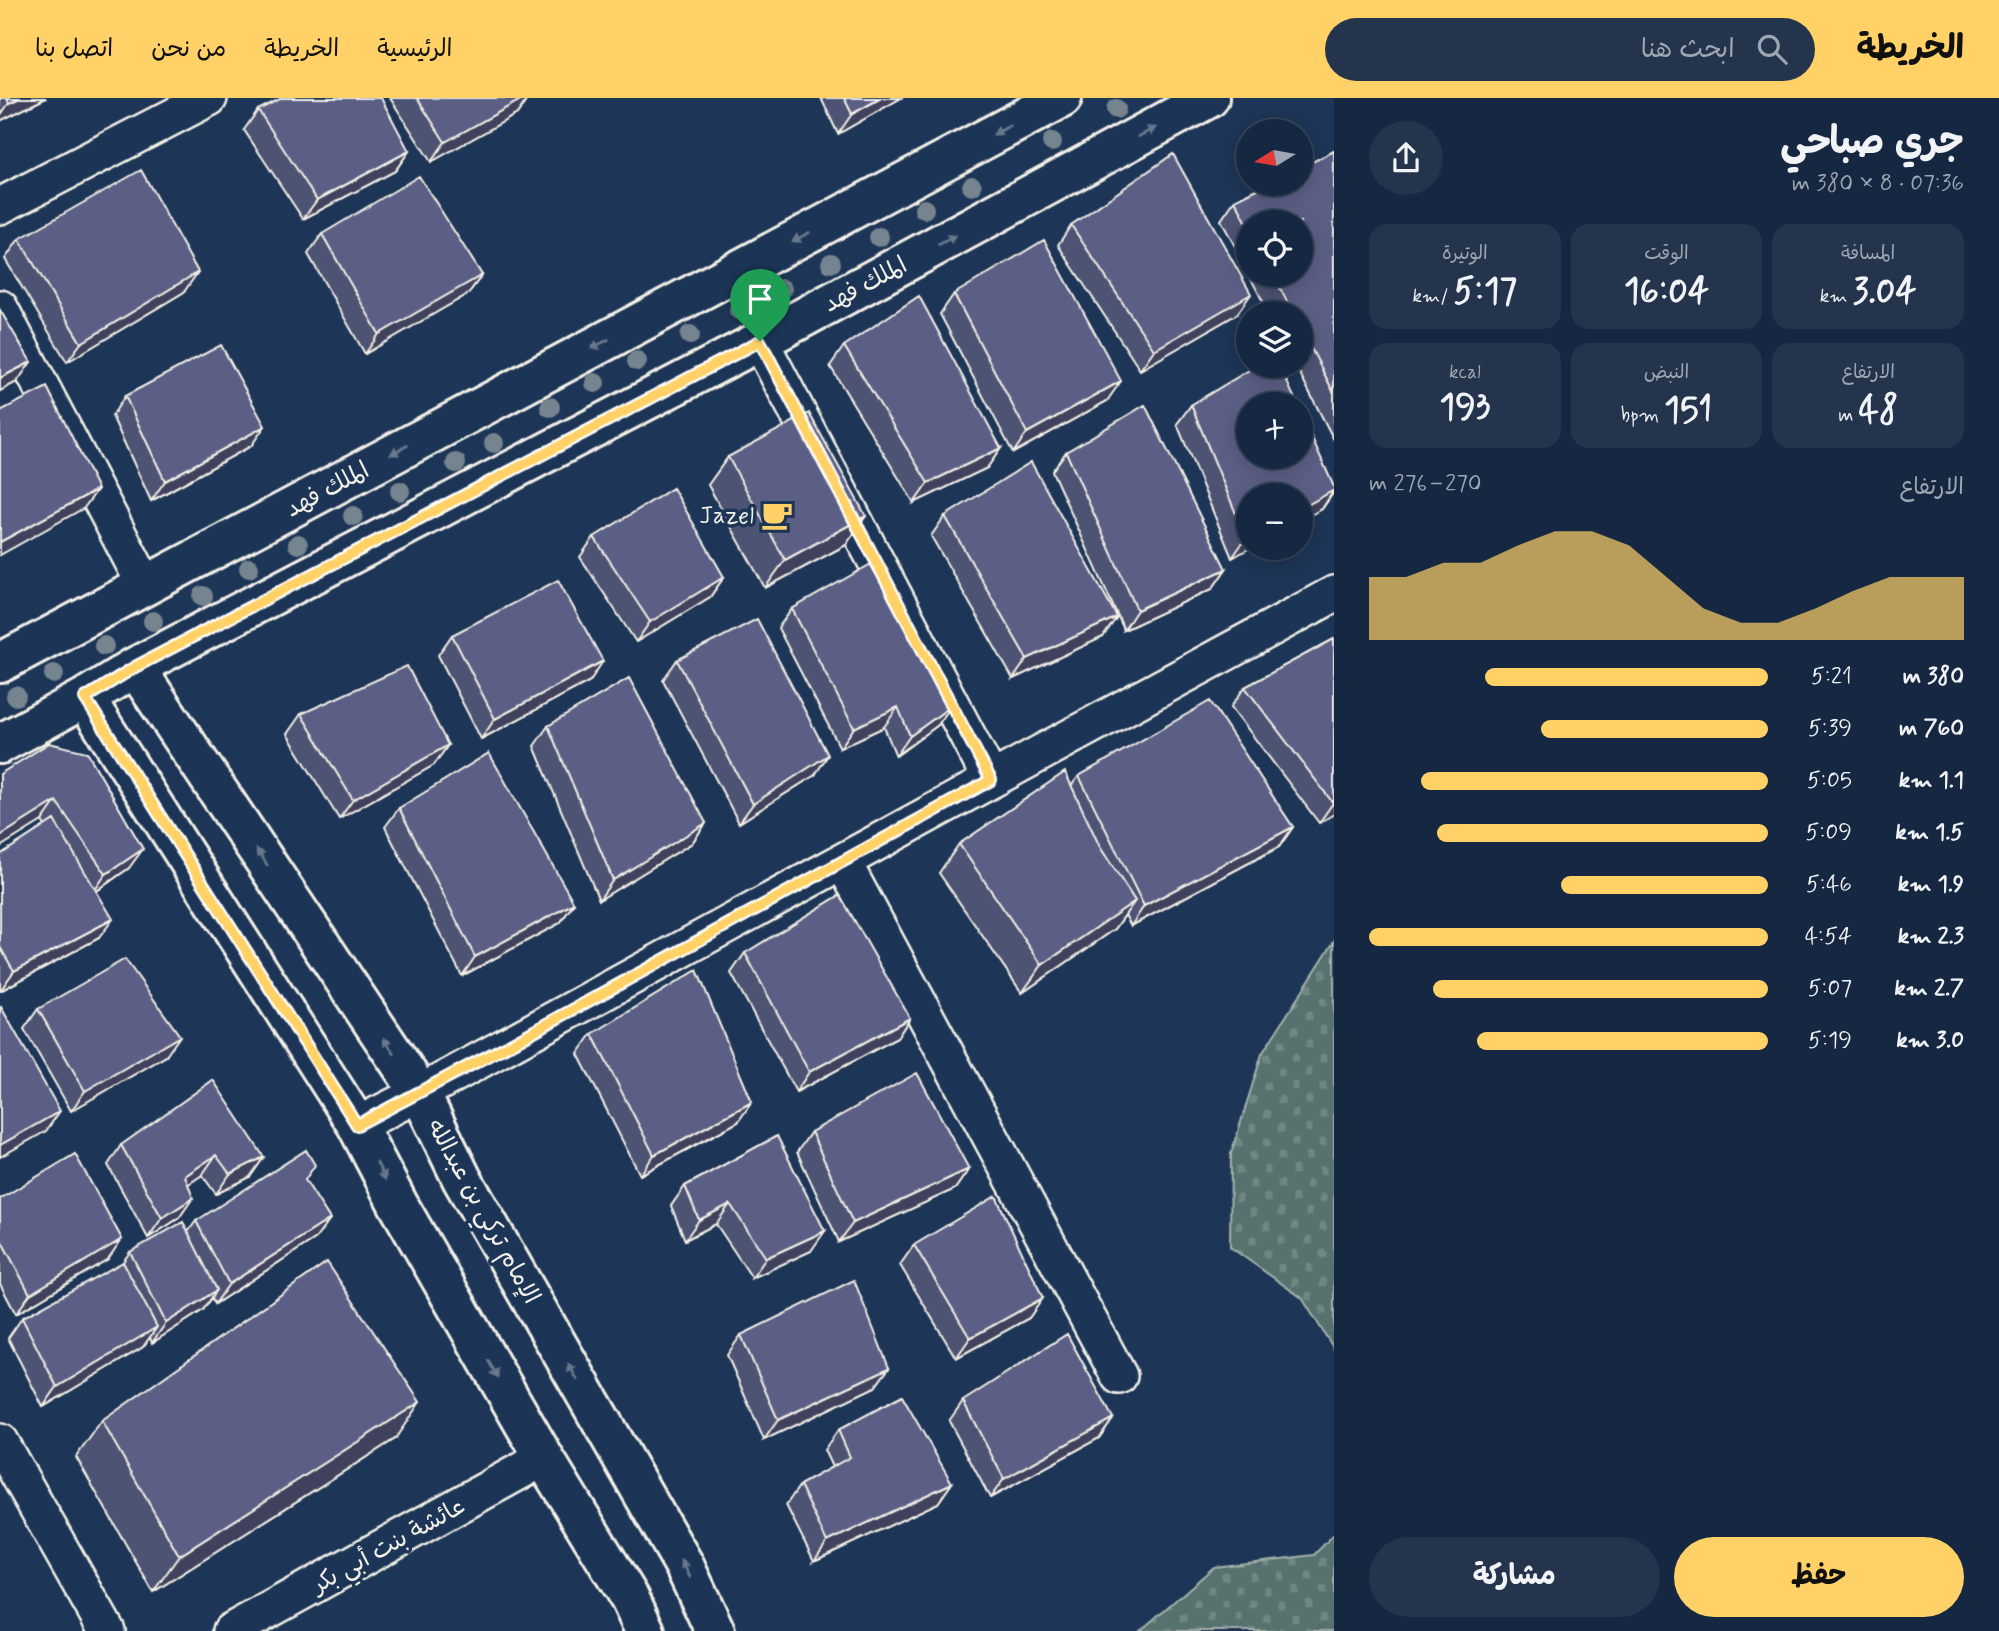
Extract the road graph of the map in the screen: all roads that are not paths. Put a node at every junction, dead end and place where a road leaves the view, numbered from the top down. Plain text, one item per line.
1 (209, 98) edge
2 (1062, 98) edge
3 (1209, 98) edge
4 (0, 206) edge
5 (0, 309) edge
6 (760, 341) junction
7 (145, 586) junction
8 (1334, 594) edge
9 (0, 663) edge
10 (135, 667) junction
11 (85, 698) junction
12 (0, 744) edge
13 (991, 780) junction
14 (843, 862) junction
15 (421, 1093) junction
16 (357, 1125) junction
17 (1119, 1376) dead end
18 (0, 1442) edge
19 (544, 1458) junction
20 (107, 1631) edge
21 (231, 1631) edge
22 (645, 1631) edge
23 (715, 1631) edge

1 - 4 street
2 -> 7 street, الملك فهد
6 -> 3 street, الملك فهد
5 - 7 street
6 - 10 street, الملك فهد
6 - 13 street
7 - 9 street, الملك فهد
8 - 13 street
10 - 11 street, الملك فهد
15 -> 10 street, الإمام تركي بن عبدالله
11 - 12 street, الملك فهد
11 - 16 street
13 - 14 street
14 - 15 street
14 - 17 street
15 - 16 street
23 -> 15 street, الإمام تركي بن عبدالله
16 -> 19 street
18 - 20 street
19 - 21 street, عائشة بنت أبي بكر
19 - 22 street

